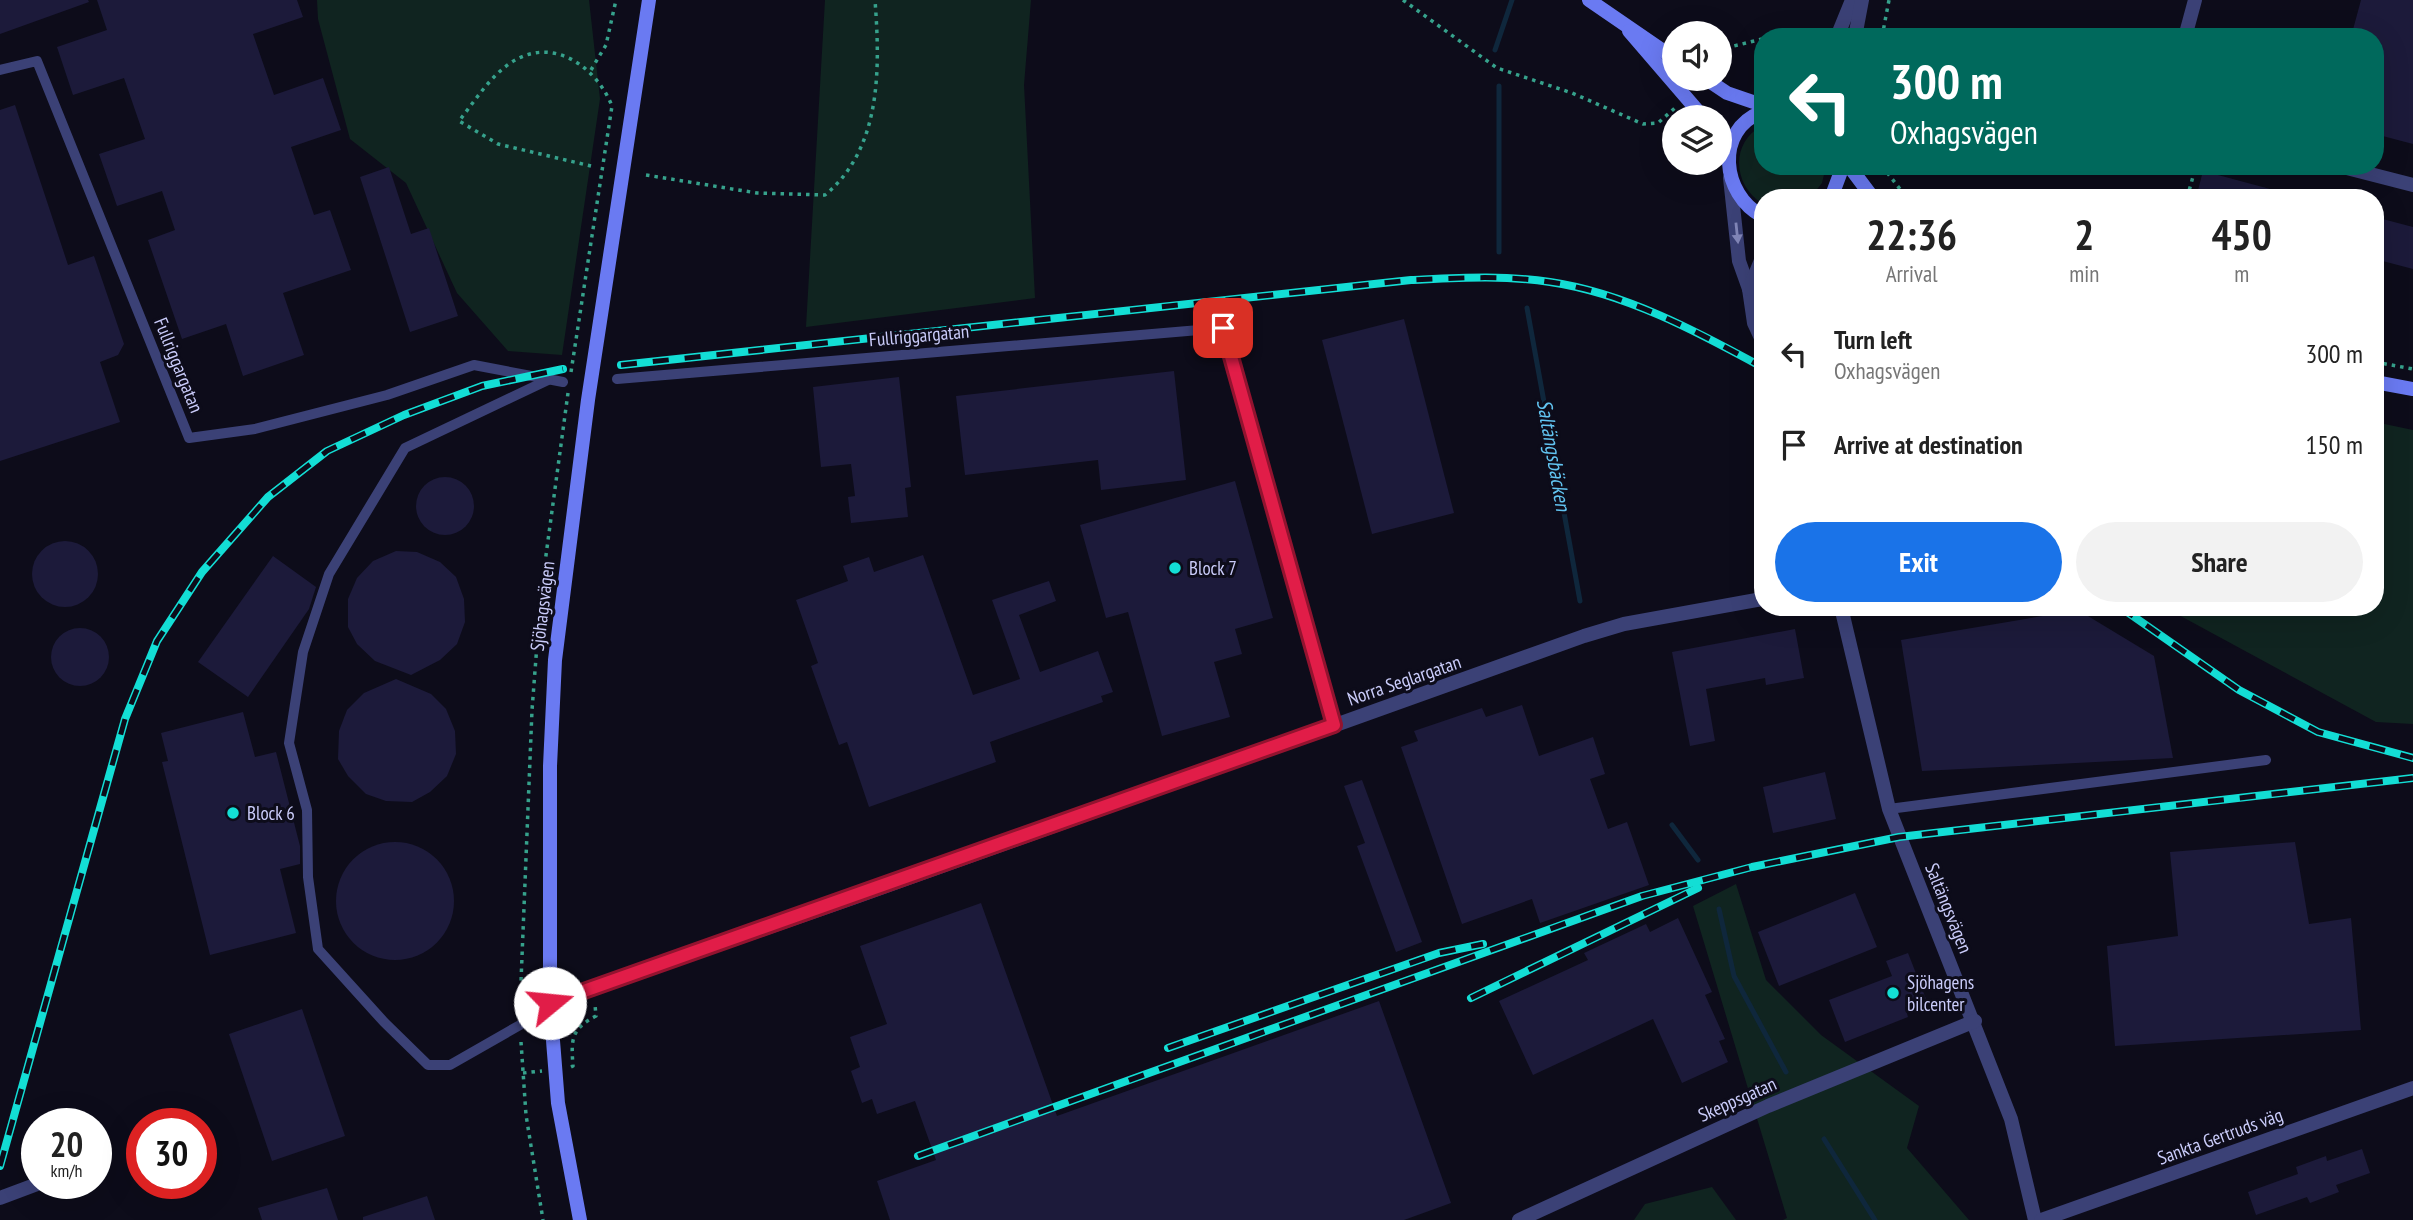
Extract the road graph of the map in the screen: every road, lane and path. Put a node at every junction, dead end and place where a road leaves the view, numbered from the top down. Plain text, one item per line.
1 (616, 0) edge
2 (649, 0) edge
3 (875, 0) edge
4 (1403, 0) edge
5 (1589, 0) edge
6 (1852, 0) edge
7 (1862, 0) edge
8 (1889, 0) edge
9 (2195, 0) edge
10 (1841, 28) edge
11 (1857, 28) edge
12 (1884, 28) edge
13 (2187, 28) edge
14 (1629, 31) junction
15 (1754, 41) edge
16 (1732, 47) edge
17 (1662, 51) edge
18 (0, 70) edge
19 (591, 70) junction
20 (1724, 91) edge
21 (1685, 96) junction
22 (1754, 102) edge
23 (1693, 105) edge
24 (1754, 117) edge
25 (1732, 148) edge
26 (592, 166) dead end
27 (646, 175) dead end
28 (1889, 175) edge
29 (2374, 175) edge
30 (1730, 177) joint
31 (2413, 185) edge
32 (1900, 189) edge
33 (1754, 209) edge
34 (1754, 277) edge
35 (1749, 289) junction
36 (1754, 323) edge
37 (2384, 363) edge
38 (2413, 369) edge
39 (571, 373) dead end
40 (617, 379) dead end
41 (548, 380) junction
42 (566, 384) joint
43 (2384, 384) edge
44 (2413, 389) edge
45 (567, 399) dead end
46 (1754, 601) edge
47 (1843, 616) edge
48 (1334, 725) junction
49 (2266, 760) dead end
50 (1889, 809) junction
51 (550, 1003) junction
52 (1975, 1021) junction
53 (520, 1025) junction
54 (2413, 1088) edge
55 (21, 1190) edge
56 (0, 1198) edge
57 (542, 1220) edge
58 (580, 1220) edge
59 (1519, 1220) edge
60 (2035, 1220) edge
61 (2041, 1220) edge

1 - 19 path
2 - 51 main road, Sjöhagsvägen
3 - 27 path
4 - 21 path
5 - 14 main road
6 - 10 street
7 - 11 street
8 - 12 path
9 - 13 street
14 - 17 main road
14 - 21 main road
15 - 16 path
18 - 41 lane, Fullriggargatan
19 - 26 path
19 - 39 path
20 - 22 main road
21 - 23 main road
24 - 25 main road
28 - 32 path
29 - 31 street
30 - 33 main road
30 -> 35 street
34 - 35 street
35 - 36 street
37 - 38 path
40 - 48 lane, Fullriggargatan
41 - 42 lane, Fullriggargatan
41 - 53 lane
42 - 45 path
43 - 44 main road
46 - 48 street, Norra Seglargatan
47 - 50 street, Saltängsvägen
48 - 51 street, Norra Seglargatan
49 - 50 lane
50 - 52 street, Saltängsvägen
51 - 53 lane
51 - 58 main road, Sjöhagsvägen
52 - 59 street, Skeppsgatan
52 - 60 street, Saltängsvägen
53 - 57 path
54 - 61 street, Sankta Gertruds väg
55 - 56 street

